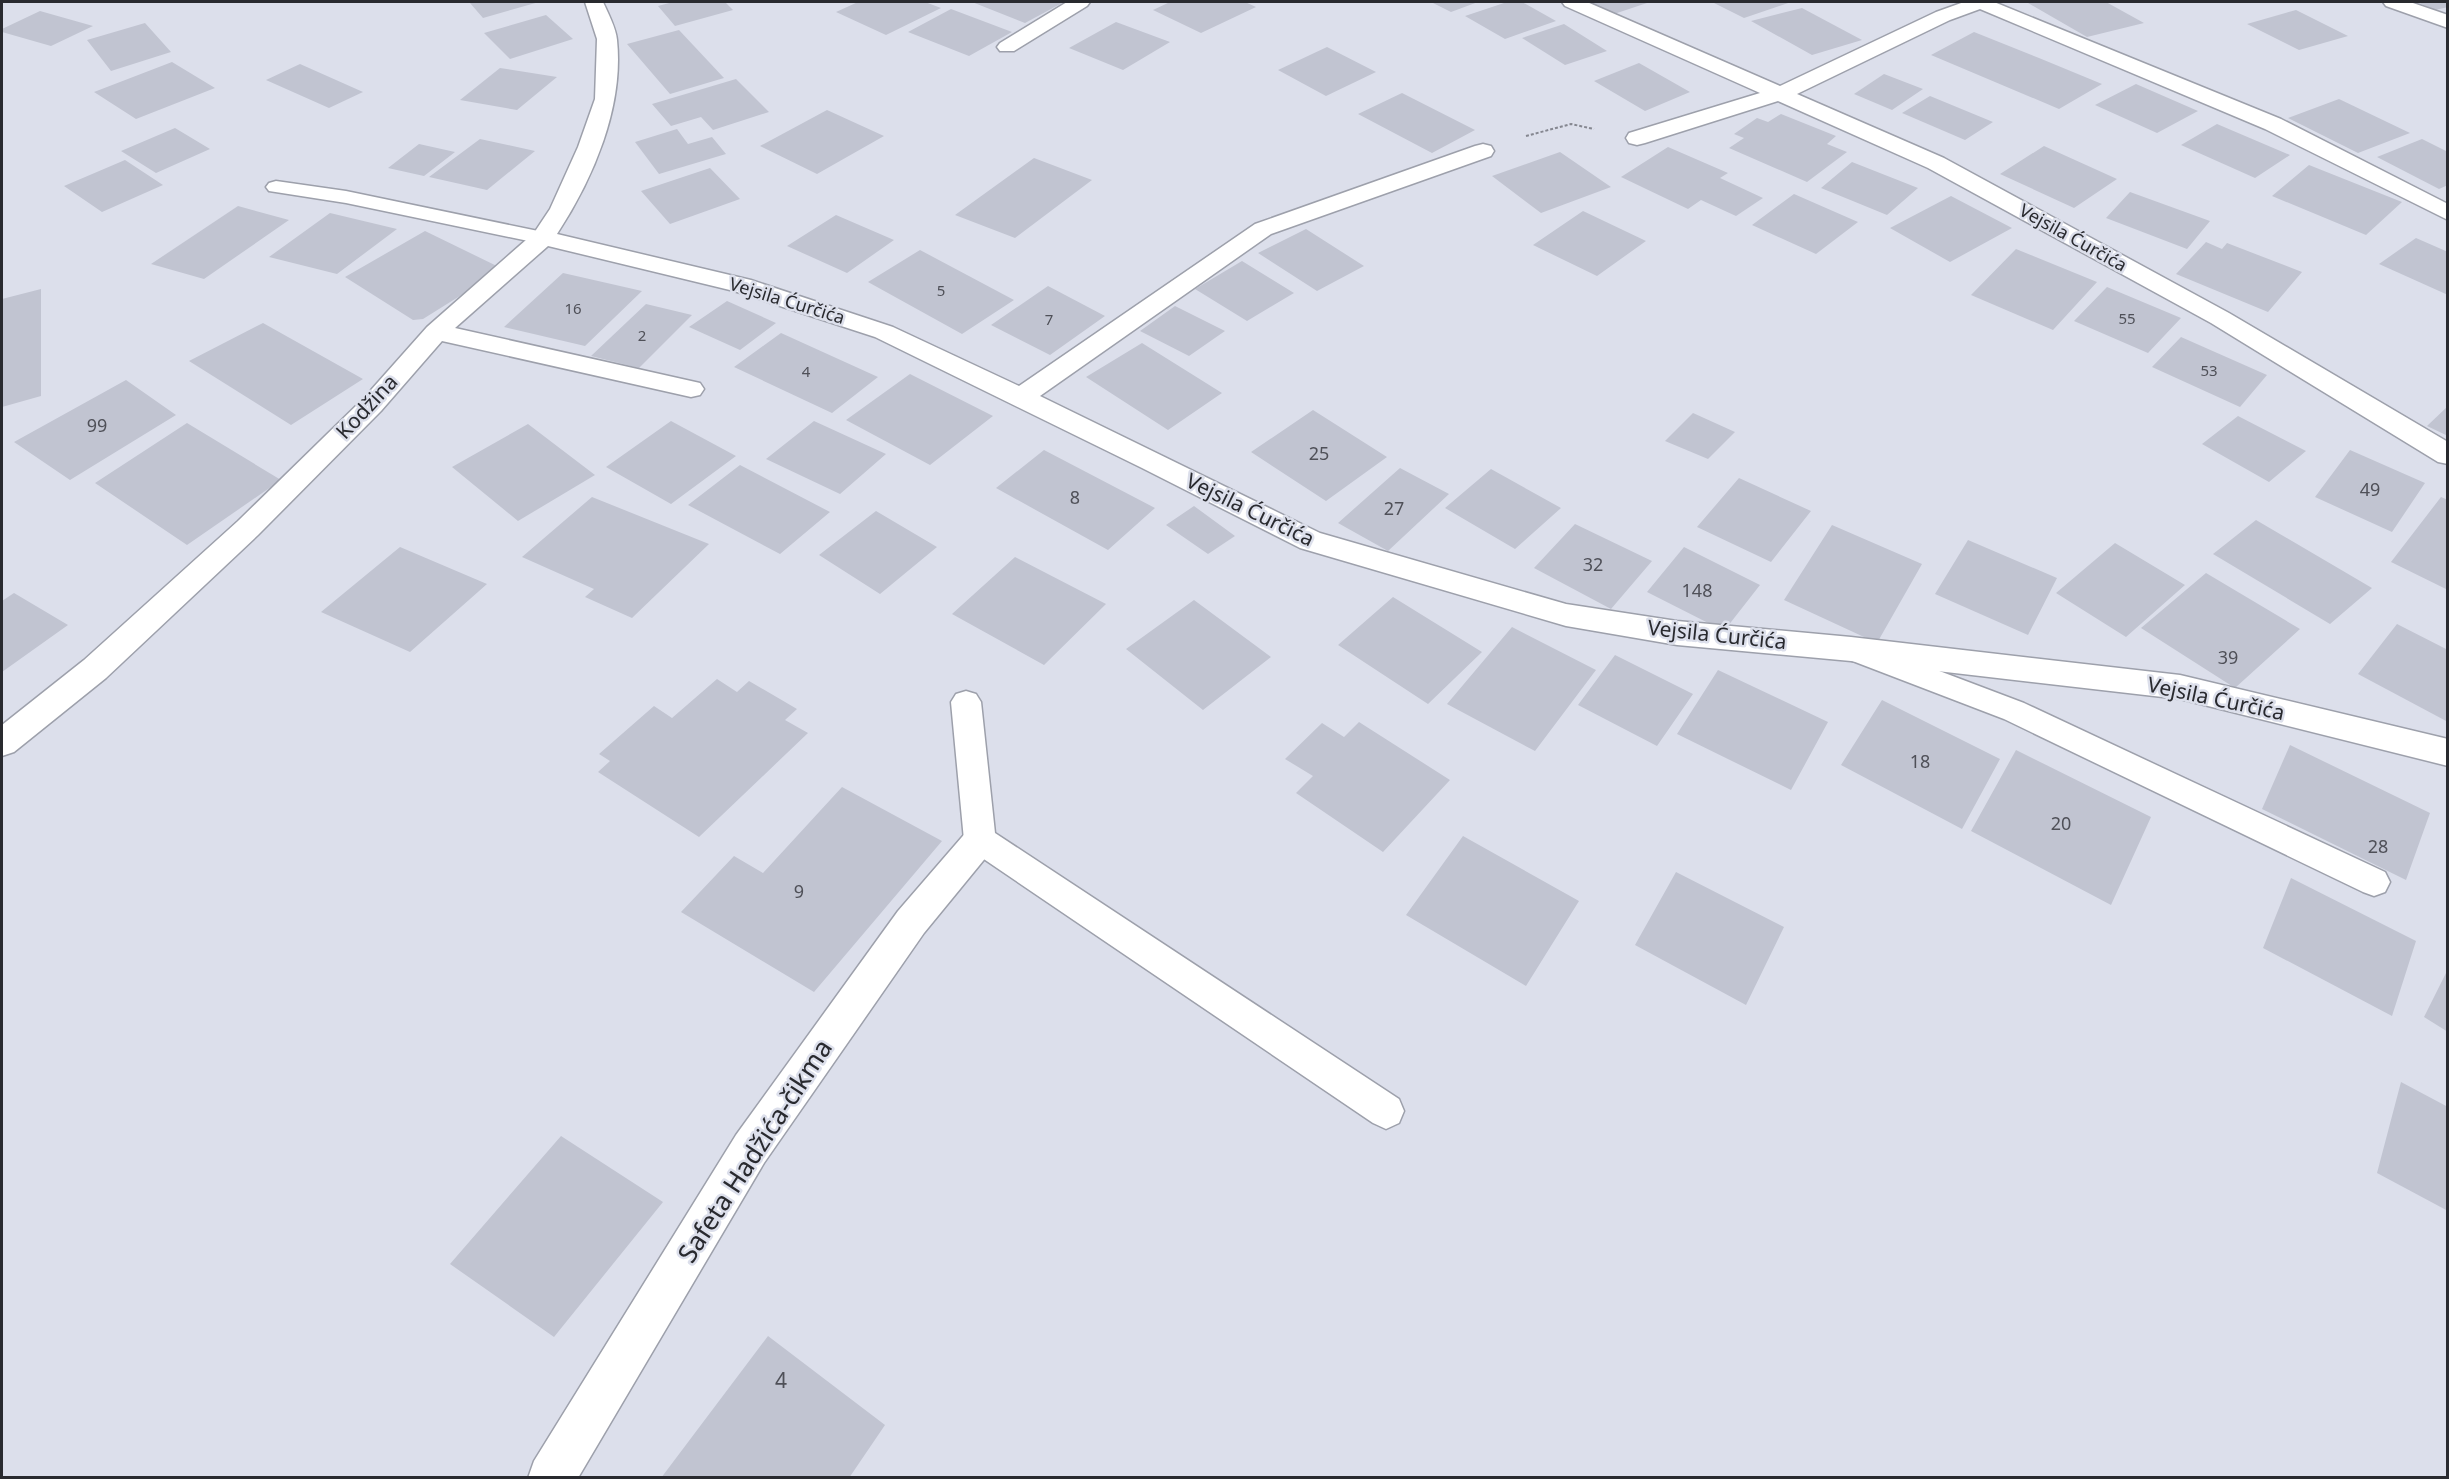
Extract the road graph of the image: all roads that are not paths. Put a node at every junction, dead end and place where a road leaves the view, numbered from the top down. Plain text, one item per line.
1 (594, 2) edge
2 (1080, 2) edge
3 (1572, 2) edge
4 (1980, 2) edge
5 (2393, 2) edge
6 (2448, 22) edge
7 (1007, 47) dead end
8 (1782, 93) junction
9 (1637, 138) road end
10 (1483, 151) road end
11 (276, 187) dead end
12 (2448, 213) edge
13 (543, 238) junction
14 (436, 332) junction
15 (691, 389) dead end
16 (1020, 397) junction
17 (2448, 455) edge
18 (1851, 649) junction
19 (966, 702) dead end
20 (2, 743) edge
21 (2448, 753) edge
22 (980, 840) junction
23 (2374, 882) dead end
24 (1386, 1111) dead end
25 (552, 1478) edge

1 - 13 street, Kodžina
2 - 7 street
3 - 8 street, Vejsila Ćurčića
4 - 8 street
4 - 12 street
5 - 6 street
8 - 9 street
8 - 17 street, Vejsila Ćurčića
10 - 16 street
11 - 13 lane
13 - 14 street, Kodžina
13 - 16 street, Vejsila Ćurčića
14 - 15 street
14 - 20 street, Kodžina
16 - 18 street, Vejsila Ćurčića
18 - 21 street, Vejsila Ćurčića
18 - 23 lane
19 - 22 lane
22 - 24 lane
22 - 25 street, Safeta Hadžića-čikma

